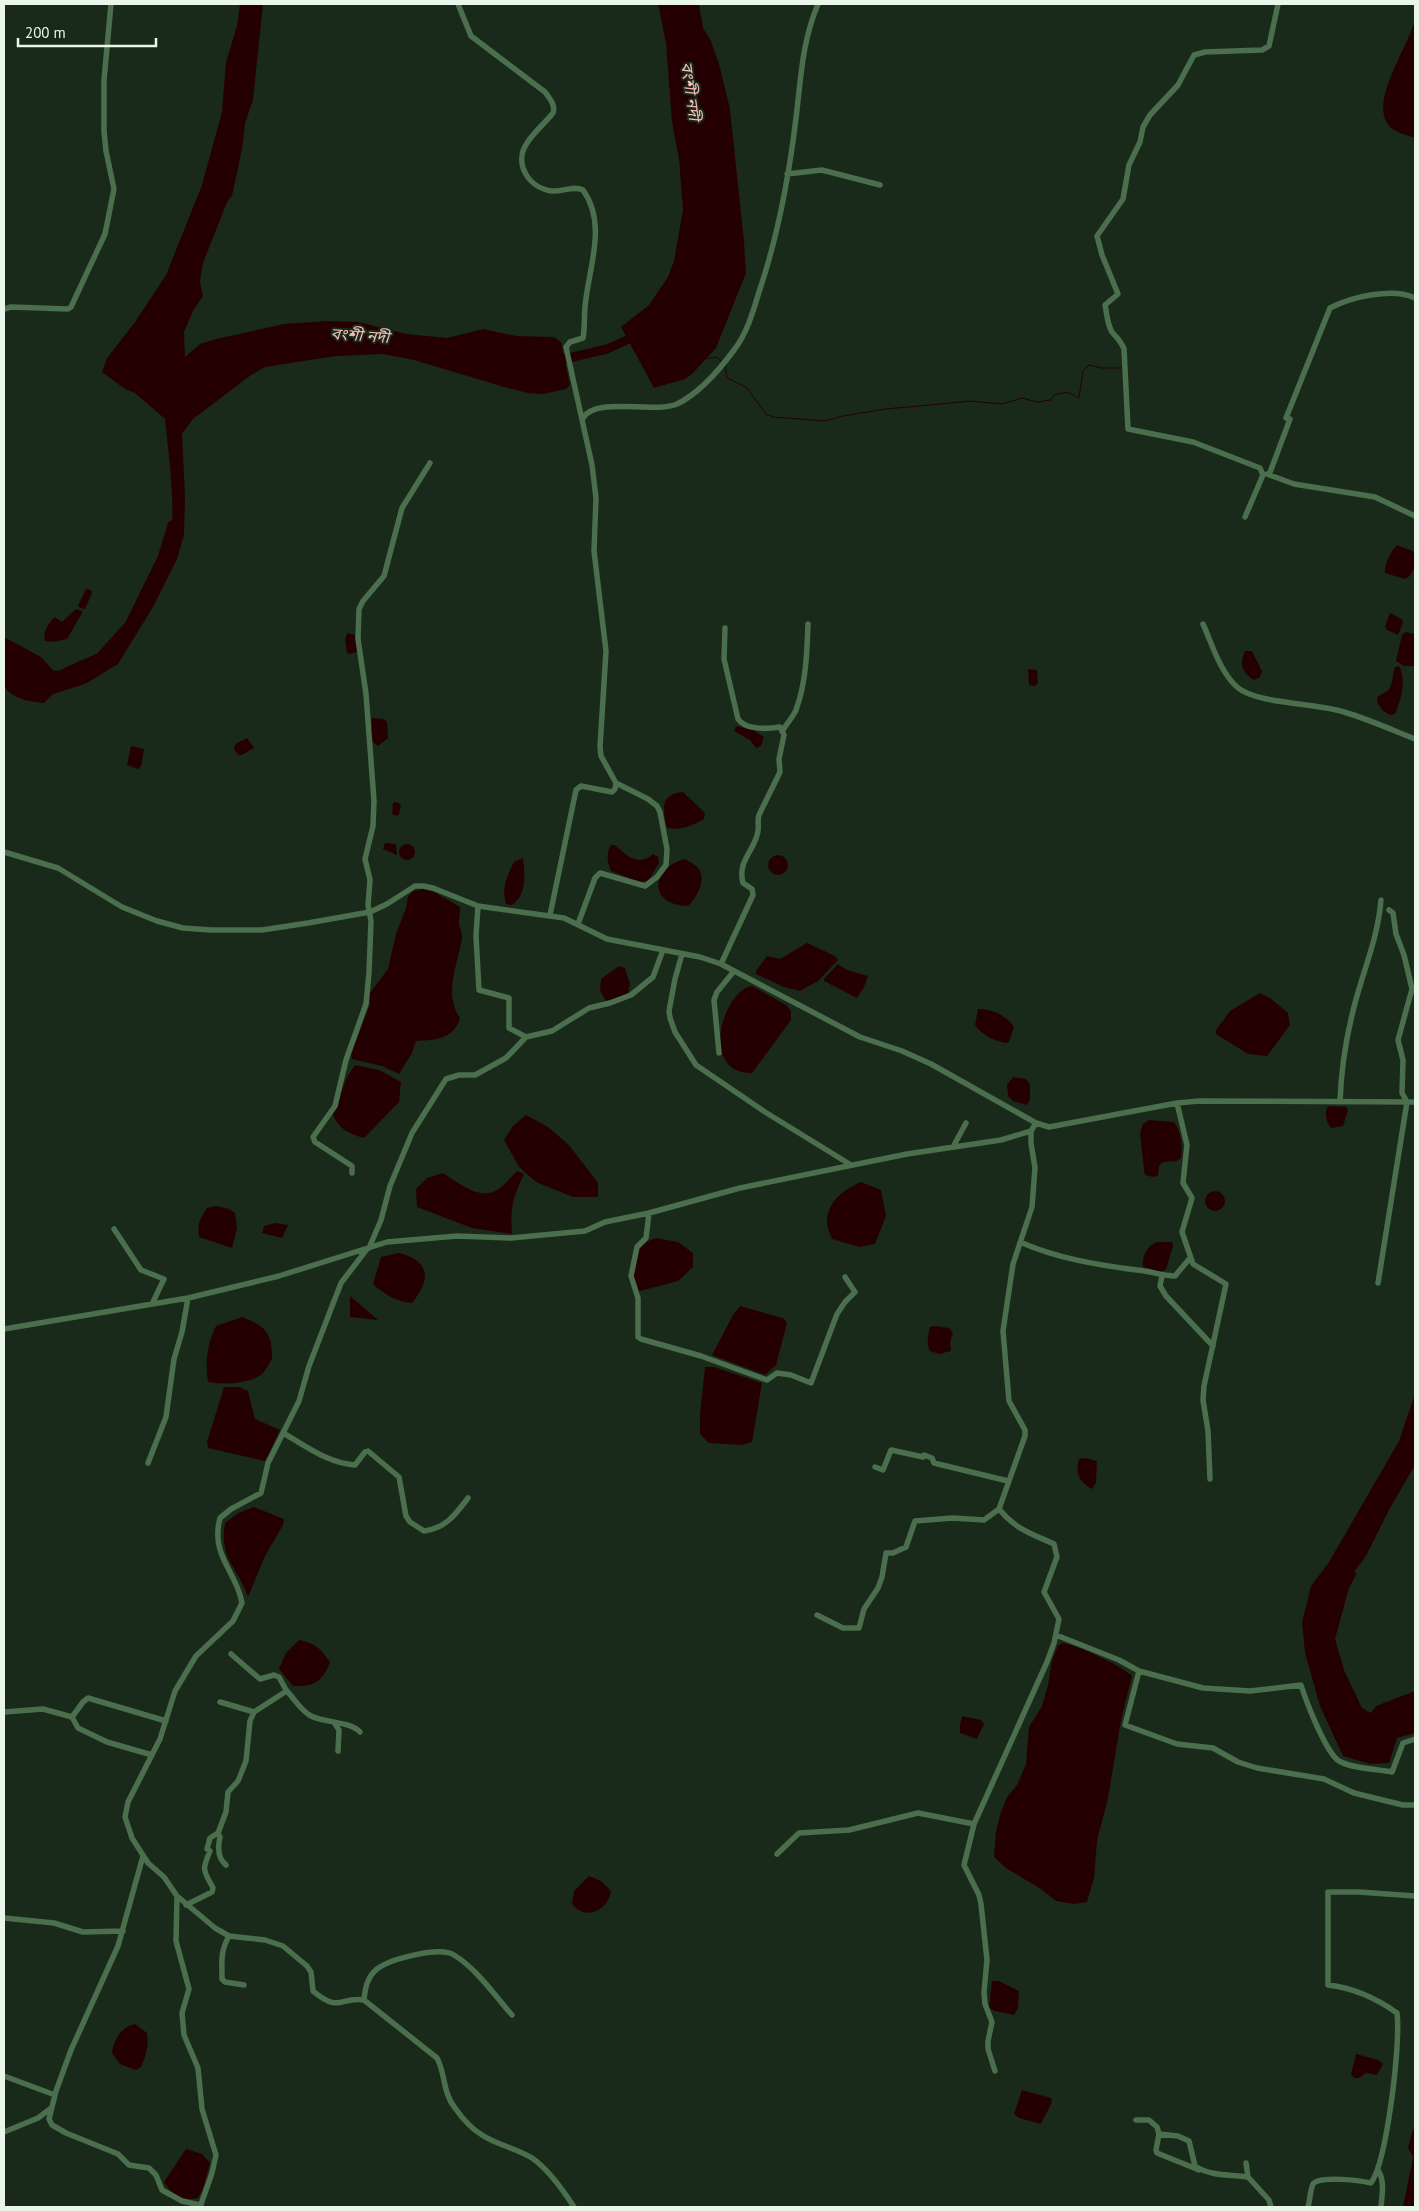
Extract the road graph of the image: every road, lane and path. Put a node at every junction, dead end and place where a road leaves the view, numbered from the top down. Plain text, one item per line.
1 (111, 4) edge
2 (458, 4) edge
3 (818, 4) edge
4 (1278, 4) edge
5 (787, 174) junction
6 (880, 185) dead end
7 (1415, 298) edge
8 (4, 308) edge
9 (583, 418) junction
10 (430, 463) dead end
11 (1266, 474) junction
12 (1415, 516) edge
13 (1245, 517) dead end
14 (808, 624) dead end
15 (1203, 624) dead end
16 (725, 628) dead end
17 (783, 730) junction
18 (1415, 739) edge
19 (616, 783) junction
20 (4, 852) edge
21 (1381, 900) dead end
22 (478, 906) junction
23 (1390, 910) dead end
24 (370, 912) junction
25 (550, 915) junction
26 (578, 924) junction
27 (663, 950) junction
28 (682, 954) junction
29 (721, 964) junction
30 (734, 971) junction
31 (526, 1037) junction
32 (719, 1053) dead end
33 (1340, 1102) junction
34 (1407, 1102) junction
35 (1415, 1102) edge
36 (1177, 1103) junction
37 (966, 1123) dead end
38 (1036, 1123) junction
39 (1031, 1131) junction
40 (953, 1147) junction
41 (851, 1165) junction
42 (352, 1173) dead end
43 (648, 1213) junction
44 (114, 1229) dead end
45 (1020, 1242) junction
46 (368, 1248) junction
47 (1190, 1258) junction
48 (1162, 1276) junction
49 (845, 1277) dead end
50 (1378, 1283) dead end
51 (188, 1298) junction
52 (152, 1304) junction
53 (4, 1329) edge
54 (1213, 1346) junction
55 (283, 1433) junction
56 (148, 1462) dead end
57 (874, 1467) dead end
58 (1210, 1479) dead end
59 (1008, 1481) junction
60 (468, 1498) dead end
61 (999, 1509) junction
62 (817, 1615) dead end
63 (1056, 1636) junction
64 (232, 1654) dead end
65 (1139, 1671) junction
66 (286, 1690) junction
67 (220, 1702) dead end
68 (4, 1712) edge
69 (254, 1712) junction
70 (72, 1717) junction
71 (166, 1721) junction
72 (335, 1724) junction
73 (360, 1732) dead end
74 (1415, 1739) edge
75 (338, 1751) dead end
76 (152, 1755) junction
77 (1415, 1805) edge
78 (974, 1824) junction
79 (218, 1834) junction
80 (777, 1854) dead end
81 (143, 1856) junction
82 (226, 1864) dead end
83 (177, 1896) junction
84 (1415, 1896) edge
85 (186, 1905) junction
86 (4, 1918) edge
87 (123, 1931) junction
88 (229, 1936) junction
89 (244, 1985) dead end
90 (364, 2000) junction
91 (512, 2015) dead end
92 (995, 2071) dead end
93 (4, 2076) edge
94 (55, 2095) junction
95 (52, 2107) junction
96 (1136, 2120) dead end
97 (4, 2132) edge
98 (1159, 2134) junction
99 (1246, 2163) dead end
100 (1378, 2170) junction
101 (1203, 2171) junction
102 (1248, 2177) junction
103 (200, 2206) edge
104 (574, 2207) edge
105 (1271, 2207) edge
106 (1308, 2207) edge
107 (1381, 2207) edge

1 - 8 street
2 - 9 street
3 - 5 street
4 - 11 street
5 - 6 street
5 - 9 street
7 - 11 street
9 - 19 street
10 - 24 street
11 - 12 street
11 - 13 street
14 - 17 street
15 - 18 street
16 - 17 street
17 - 29 street
19 - 25 street
19 - 26 street
20 - 24 street
21 - 33 street
22 - 24 street
22 - 25 street
22 - 31 street
23 - 34 street
24 - 42 street
25 - 26 street
26 - 27 street
27 - 28 street
27 - 31 street
28 - 29 street
28 - 41 street
29 - 30 street
30 - 32 street
30 - 38 street
31 - 46 street
33 - 34 street
33 - 36 street
34 - 35 street
34 - 50 street
36 - 38 street
36 - 47 street
37 - 40 street
38 - 39 street
39 - 40 street
39 - 45 street
40 - 41 street
41 - 43 street
43 - 46 street
43 - 49 street
44 - 52 street
45 - 48 street
45 - 59 street
46 - 51 street
46 - 55 street
47 - 48 street
47 - 54 street
48 - 54 street
51 - 52 street
51 - 56 street
52 - 53 street
54 - 58 street
55 - 60 street
55 - 71 street
57 - 59 street
59 - 61 street
61 - 62 street
61 - 63 street
63 - 65 street
63 - 78 street
64 - 66 street
65 - 74 street
65 - 77 street
66 - 69 street
66 - 72 street
67 - 69 street
68 - 70 street
69 - 79 street
70 - 71 street
70 - 76 street
71 - 76 street
72 - 73 street
72 - 75 street
76 - 81 street
78 - 80 street
78 - 92 street
79 - 82 street
79 - 85 street
81 - 83 street
81 - 87 street
83 - 85 street
83 - 103 street
84 - 100 street
85 - 88 street
86 - 87 street
87 - 94 street
88 - 89 street
88 - 90 street
90 - 91 street
90 - 104 street
93 - 94 street
94 - 95 street
95 - 97 street
95 - 103 street
96 - 98 street
98 - 101 street
98 - 101 street
99 - 102 street
100 - 106 street
100 - 107 street
101 - 102 street
102 - 105 street

